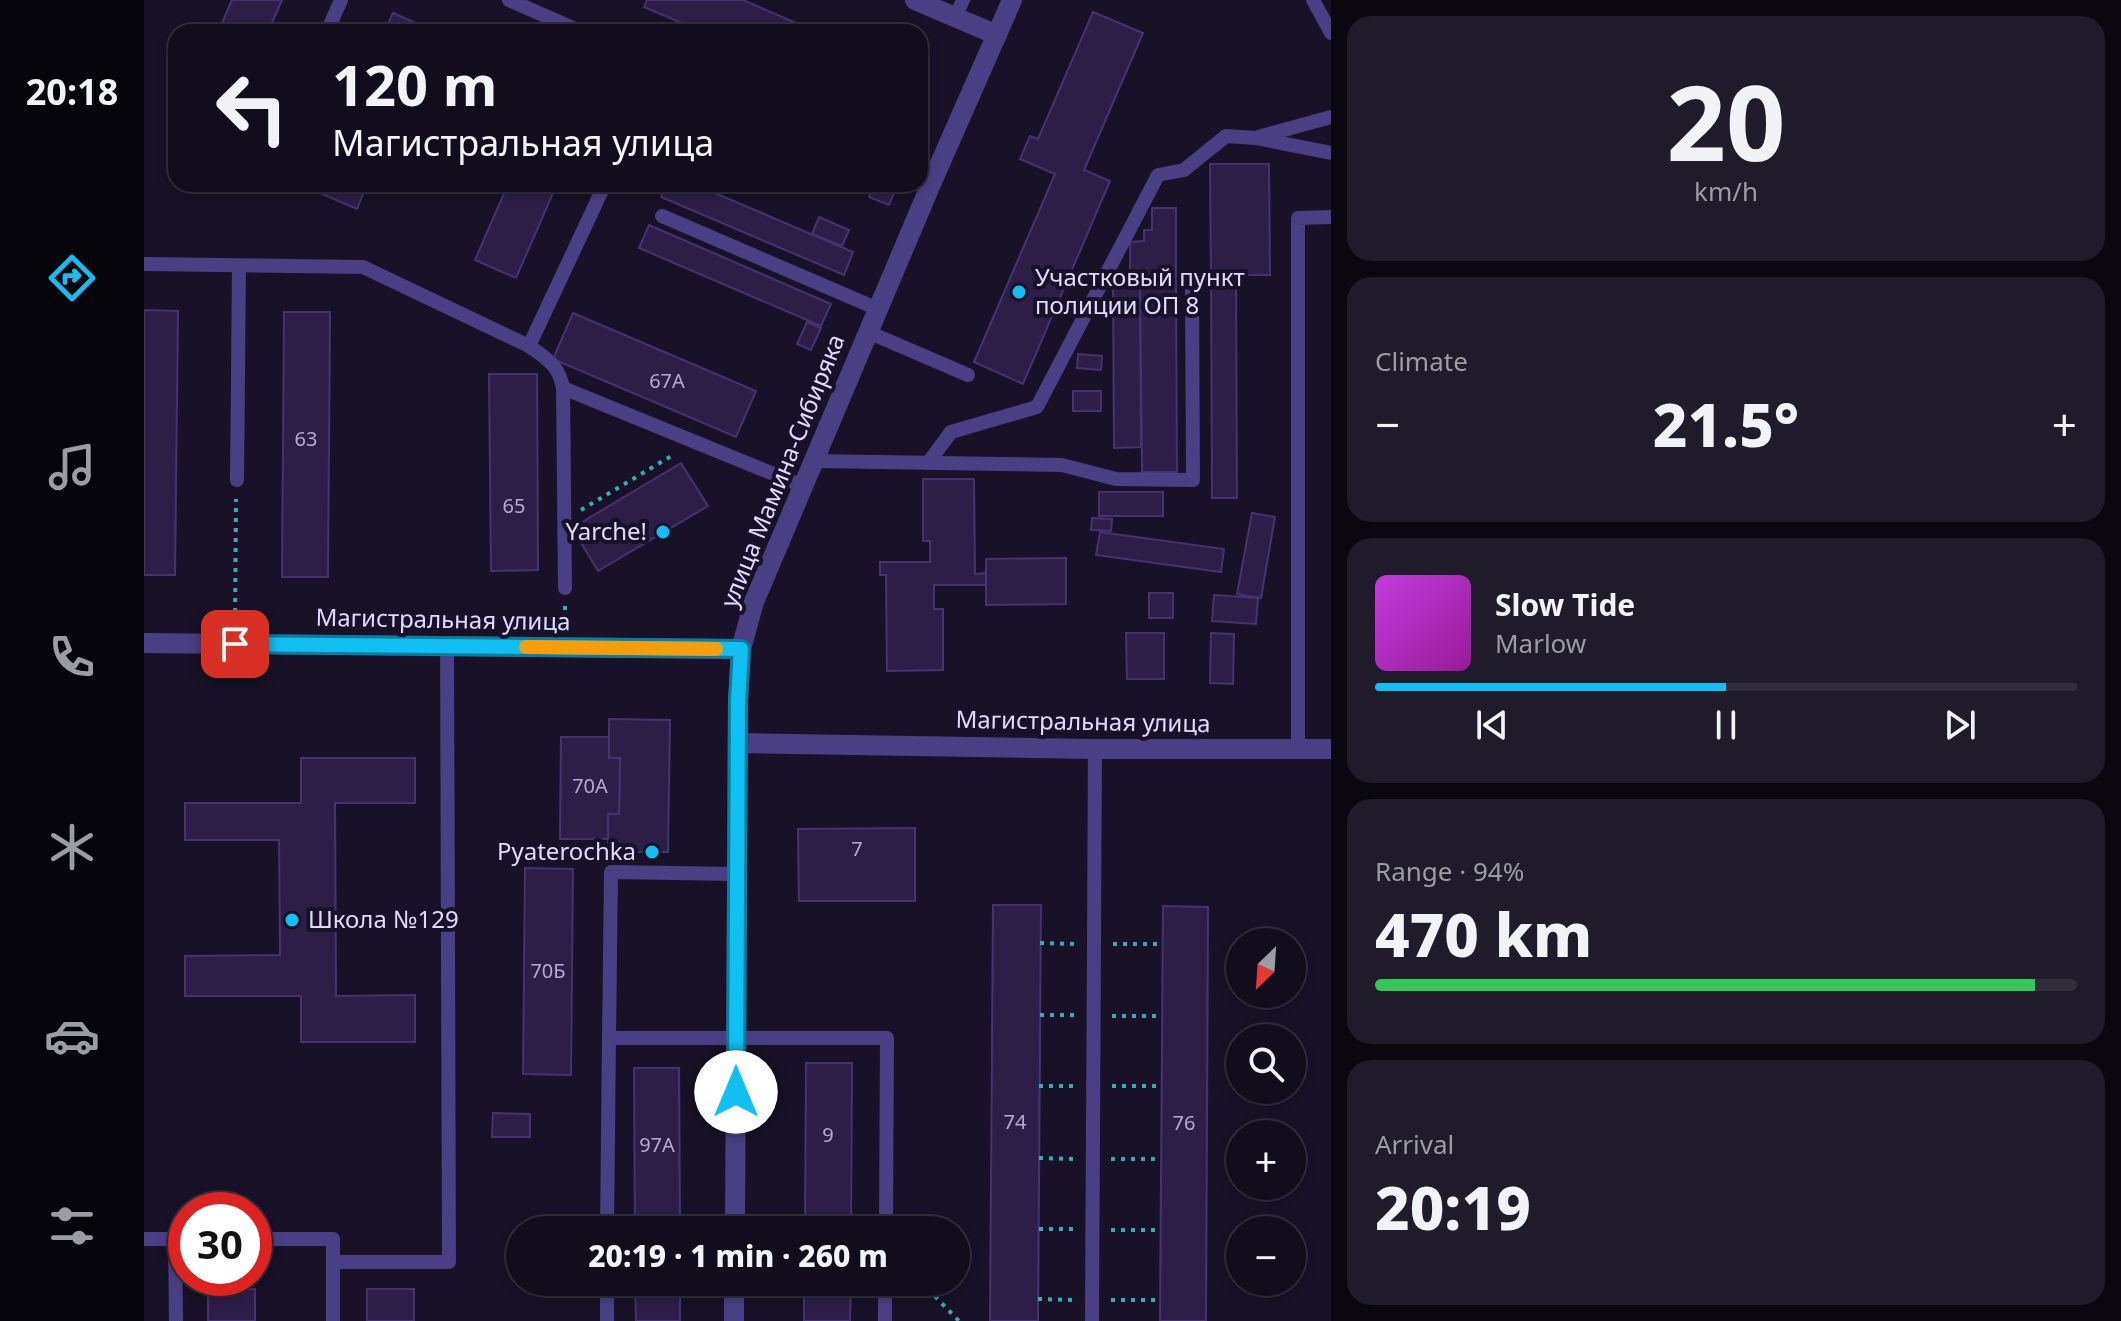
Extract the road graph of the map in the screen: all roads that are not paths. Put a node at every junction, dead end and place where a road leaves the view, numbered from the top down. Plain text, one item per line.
1 (341, 0) edge
2 (509, 0) edge
3 (915, 0) edge
4 (1012, 0) edge
5 (1313, 0) edge
6 (959, 9) edge
7 (330, 24) edge
8 (564, 24) edge
9 (1331, 33) edge
10 (997, 35) junction
11 (1331, 117) edge
12 (1256, 138) junction
13 (1331, 153) edge
14 (928, 175) edge
15 (601, 192) edge
16 (921, 192) edge
17 (662, 216) dead end
18 (1331, 217) edge
19 (144, 264) edge
20 (239, 266) junction
21 (1192, 285) dead end
22 (878, 309) junction
23 (868, 332) junction
24 (529, 346) junction
25 (968, 375) dead end
26 (563, 388) junction
27 (814, 461) junction
28 (928, 463) junction
29 (237, 480) road end
30 (803, 486) junction
31 (565, 588) road end
32 (144, 643) edge
33 (447, 646) junction
34 (741, 649) junction
35 (738, 743) junction
36 (1095, 749) junction
37 (1331, 749) edge
38 (1298, 750) junction
39 (736, 874) junction
40 (736, 1036) junction
41 (609, 1038) junction
42 (607, 1216) edge
43 (735, 1216) edge
44 (886, 1216) edge
45 (144, 1239) edge
46 (168, 1239) edge
47 (272, 1239) edge
48 (333, 1262) junction
49 (178, 1296) edge
50 (607, 1296) edge
51 (734, 1296) edge
52 (885, 1296) edge
53 (176, 1321) edge
54 (333, 1321) edge
55 (607, 1321) edge
56 (734, 1321) edge
57 (885, 1321) edge
58 (1092, 1321) edge

1 - 7 lane
2 - 8 lane
3 - 6 street
4 - 10 street, улица Мамина-Сибиряка
5 - 9 lane
6 - 10 street
10 - 14 street, улица Мамина-Сибиряка
11 - 12 lane
12 - 13 lane
12 - 28 lane
15 - 24 lane
16 - 22 street, улица Мамина-Сибиряка
17 - 22 lane
18 - 38 lane
19 - 20 lane
20 - 24 lane
20 - 29 lane
21 - 28 lane
22 - 23 street, улица Мамина-Сибиряка
23 - 25 lane
23 - 27 street, улица Мамина-Сибиряка
24 - 26 lane
26 - 30 lane
26 - 31 lane
27 - 28 lane
27 - 30 street, улица Мамина-Сибиряка
30 - 34 street, улица Мамина-Сибиряка
32 - 33 street, Магистральная улица
33 - 34 street, Магистральная улица
33 - 48 lane
34 - 35 street, улица Мамина-Сибиряка
35 - 36 street, Магистральная улица
35 - 39 street, улица Мамина-Сибиряка
36 - 38 street, Магистральная улица
36 - 58 lane
37 - 38 street, Магистральная улица
39 - 40 street, улица Мамина-Сибиряка
39 - 41 lane
40 - 41 lane
40 - 43 street, улица Мамина-Сибиряка
40 - 44 lane
41 - 42 lane
45 - 46 lane
47 - 48 lane
48 - 54 lane
49 - 53 lane
50 - 55 lane
51 - 56 street
52 - 57 lane

